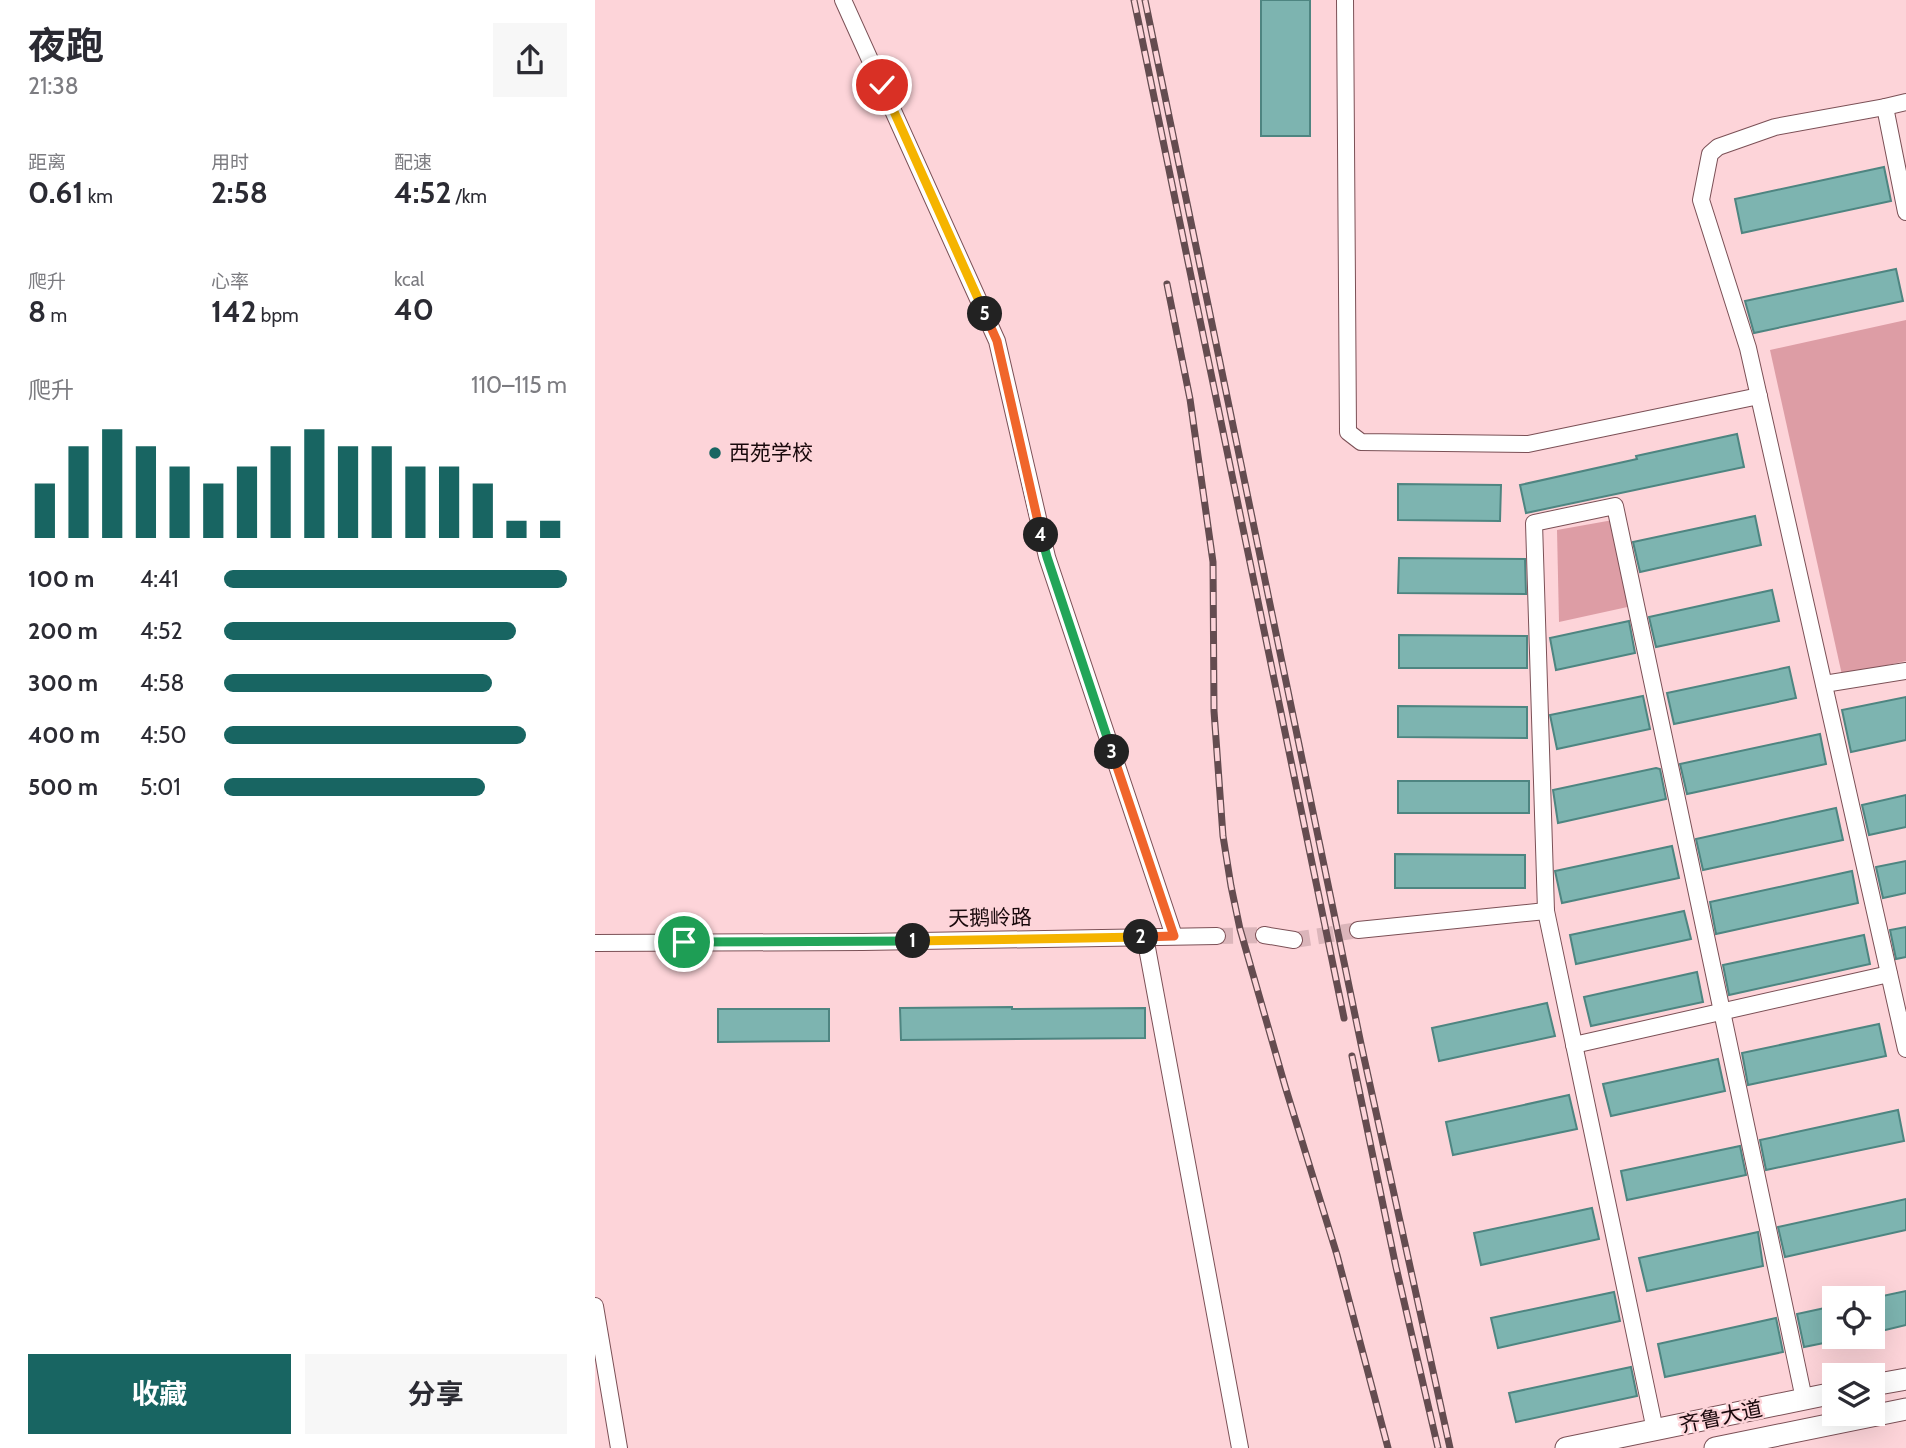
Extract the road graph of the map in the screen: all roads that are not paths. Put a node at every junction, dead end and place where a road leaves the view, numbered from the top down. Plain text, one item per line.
1 (843, 0) edge
2 (1345, 0) edge
3 (1906, 102) edge
4 (1885, 107) junction
5 (1906, 212) edge
6 (1759, 396) junction
7 (1906, 671) edge
8 (1824, 684) junction
9 (1546, 911) junction
10 (1358, 930) tunnel mouth
11 (1264, 935) tunnel mouth
12 (1174, 936) junction
13 (1217, 936) tunnel mouth
14 (1145, 937) junction
15 (1294, 940) tunnel mouth
16 (595, 943) edge
17 (1889, 974) junction
18 (1722, 1012) junction
19 (1574, 1045) junction
20 (1906, 1049) edge
21 (595, 1306) edge
22 (1906, 1379) edge
23 (1885, 1383) edge
24 (1822, 1395) edge
25 (1804, 1399) junction
26 (1906, 1409) edge
27 (1655, 1430) junction
28 (619, 1448) edge
29 (1240, 1448) edge
30 (1566, 1448) edge
31 (1715, 1448) edge

1 - 12 street
2 - 6 street
3 - 4 street
4 - 5 street
4 - 6 street
6 - 8 street
7 - 8 street
8 - 17 street
9 - 10 street
9 - 18 street
9 - 19 street
11 - 15 street
12 - 13 street, 天鹅岭路
12 - 14 street, 天鹅岭路
14 - 16 street, 天鹅岭路
14 - 29 street
17 - 18 street
17 - 20 street
18 - 19 street
18 - 25 street
19 - 27 street
21 - 28 street
22 - 23 main road
24 - 25 main road, 齐鲁大道
25 - 27 main road, 齐鲁大道
26 - 31 main road, 齐鲁大道
27 - 30 main road, 齐鲁大道

